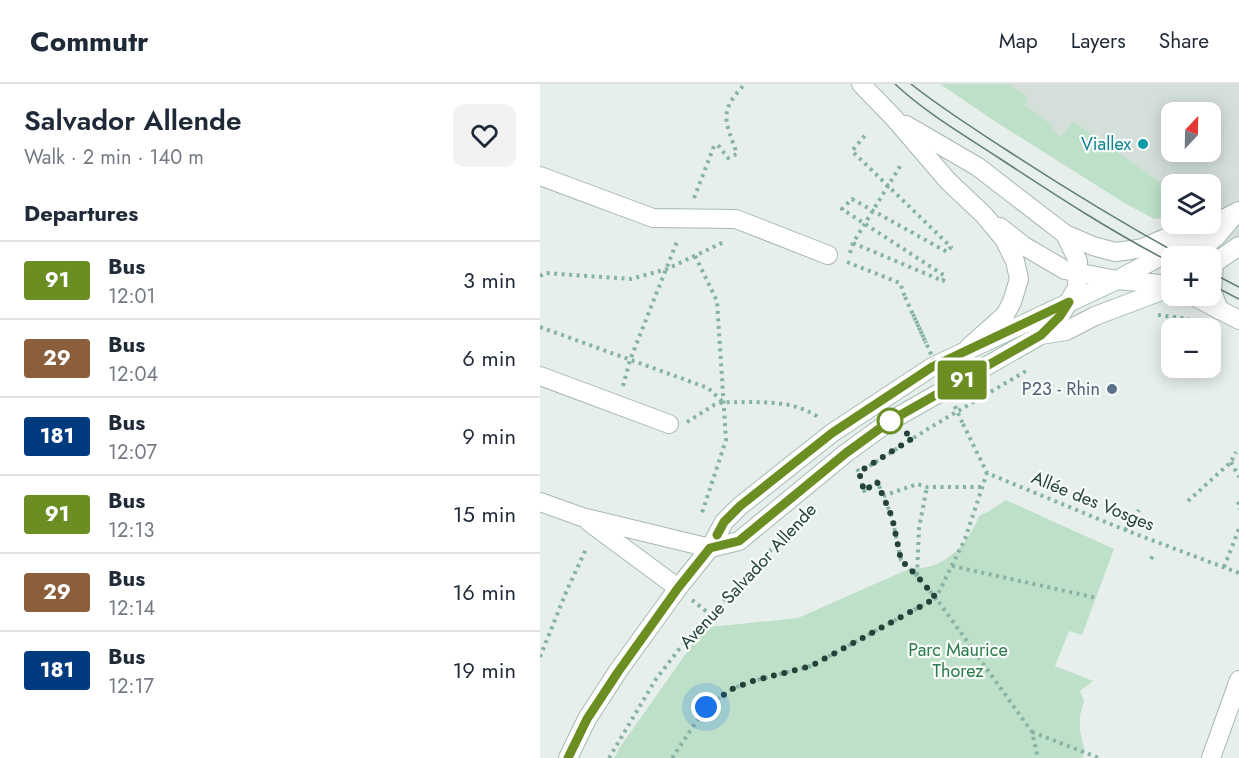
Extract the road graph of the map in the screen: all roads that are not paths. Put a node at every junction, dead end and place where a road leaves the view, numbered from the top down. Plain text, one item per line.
1 (861, 84) edge
2 (894, 118) junction
3 (540, 176) edge
4 (1238, 212) edge
5 (984, 215) junction
6 (1221, 216) edge
7 (1065, 234) junction
8 (1175, 234) edge
9 (1205, 246) edge
10 (1239, 246) edge
11 (1115, 252) junction
12 (828, 255) road end
13 (1221, 259) edge
14 (1142, 266) junction
15 (1077, 274) junction
16 (1161, 278) edge
17 (1117, 280) junction
18 (1161, 284) edge
19 (1161, 289) edge
20 (1069, 302) junction
21 (1212, 306) edge
22 (1218, 306) edge
23 (1219, 310) junction
24 (1239, 320) edge
25 (1041, 335) junction
26 (963, 352) junction
27 (540, 376) edge
28 (669, 424) road end
29 (540, 502) edge
30 (582, 517) junction
31 (710, 548) junction
32 (678, 588) junction
33 (1239, 680) edge
34 (568, 758) edge
35 (1211, 758) edge

1 - 2 street
2 - 5 street
2 - 7 street
3 - 12 street
4 - 6 street
4 - 9 street
4 - 14 street, Avenue Salvador Allende
5 - 15 street
5 - 26 street
7 - 11 street
7 - 15 street, Avenue Salvador Allende
8 - 11 street
10 - 13 street
11 - 14 street
14 - 16 street
14 - 17 street, Avenue Salvador Allende
15 - 17 street
15 - 20 street, Avenue Salvador Allende
17 - 18 street
17 - 20 street, Avenue Salvador Allende
19 - 25 street, Avenue Salvador Allende
20 - 25 street, Avenue Salvador Allende
20 - 26 street, Avenue Salvador Allende
21 - 23 street
22 - 23 street
23 - 24 street
25 - 31 street, Avenue Salvador Allende
26 - 31 street, Avenue Salvador Allende
27 - 28 street
29 - 30 street
30 - 31 street
30 - 32 street
31 - 32 street, Avenue Salvador Allende
32 - 34 street, Avenue Salvador Allende
33 - 35 street

